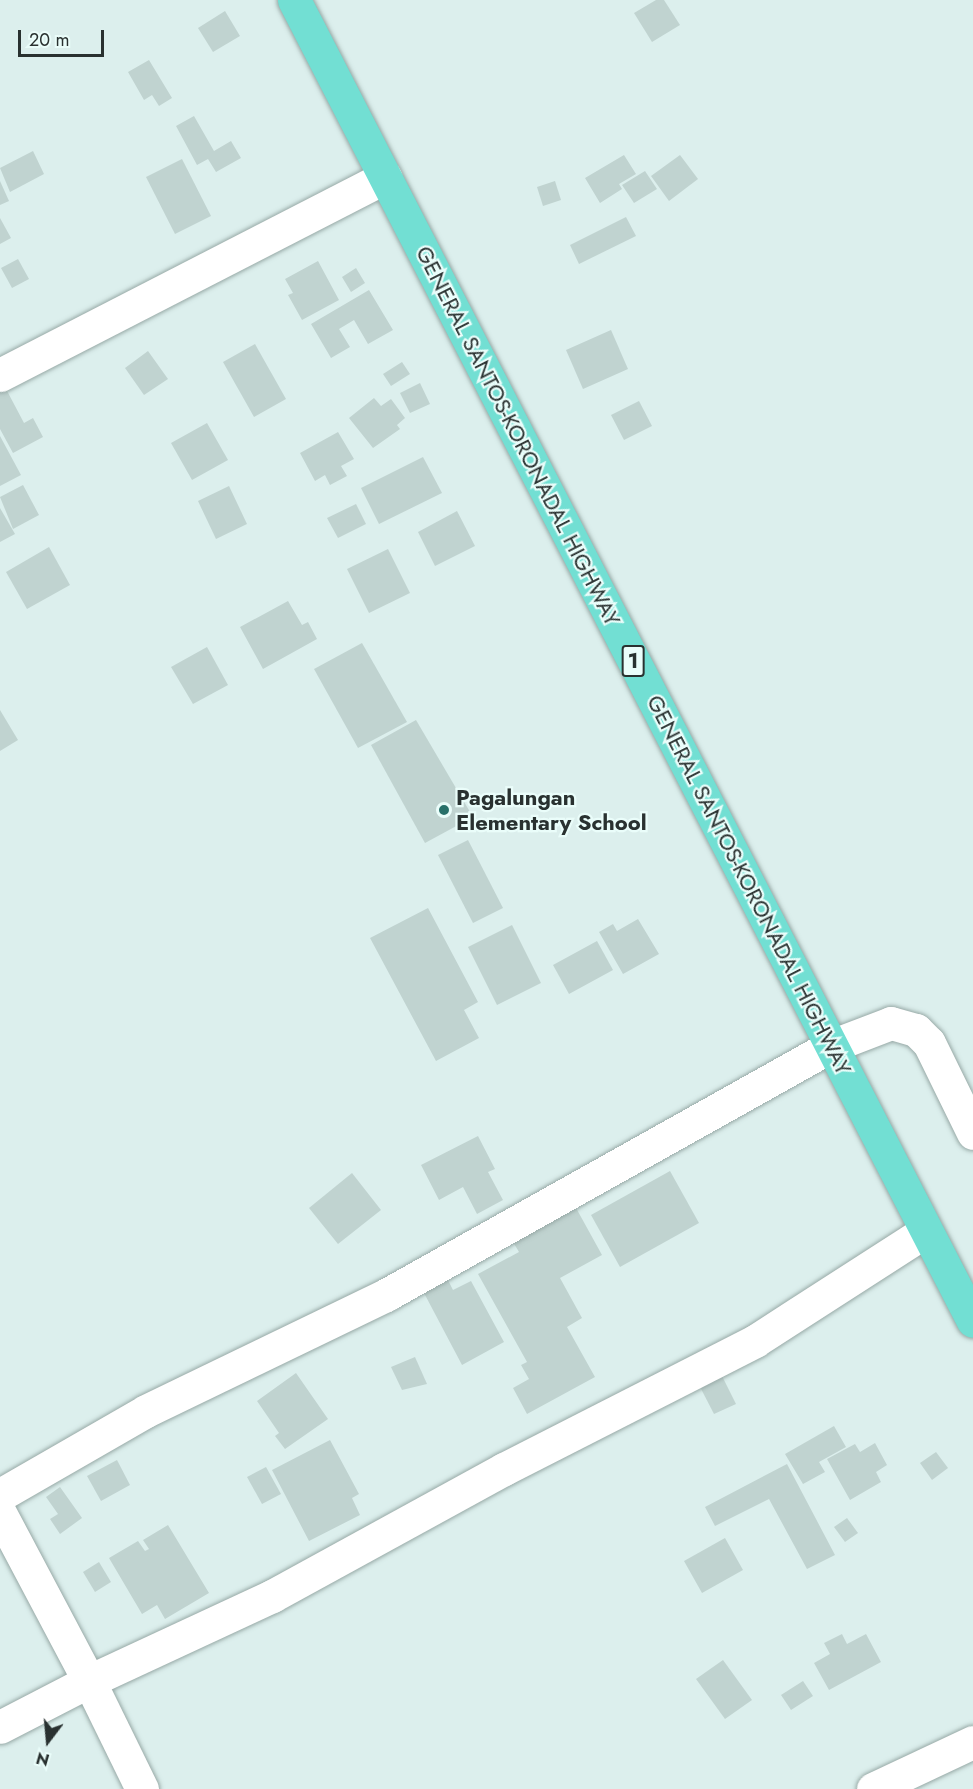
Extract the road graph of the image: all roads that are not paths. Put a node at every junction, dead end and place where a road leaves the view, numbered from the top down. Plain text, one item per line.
1 (294, 0) edge
2 (385, 177) junction
3 (0, 375) edge
4 (831, 1046) junction
5 (973, 1133) edge
6 (926, 1231) junction
7 (973, 1321) edge
8 (0, 1495) edge
9 (0, 1513) edge
10 (89, 1681) junction
11 (0, 1727) edge
12 (973, 1742) edge
13 (142, 1789) edge
14 (873, 1789) edge

1 - 2 highway, GENERAL SANTOS-KORONADAL HIGHWAY / 1
2 - 3 street
2 - 4 highway, GENERAL SANTOS-KORONADAL HIGHWAY / 1
4 - 5 street
4 - 6 highway, GENERAL SANTOS-KORONADAL HIGHWAY / 1
4 - 8 street
6 - 7 highway, GENERAL SANTOS-KORONADAL HIGHWAY / 1
6 - 10 street
9 - 10 street
10 - 11 street
10 - 13 street
12 - 14 street

